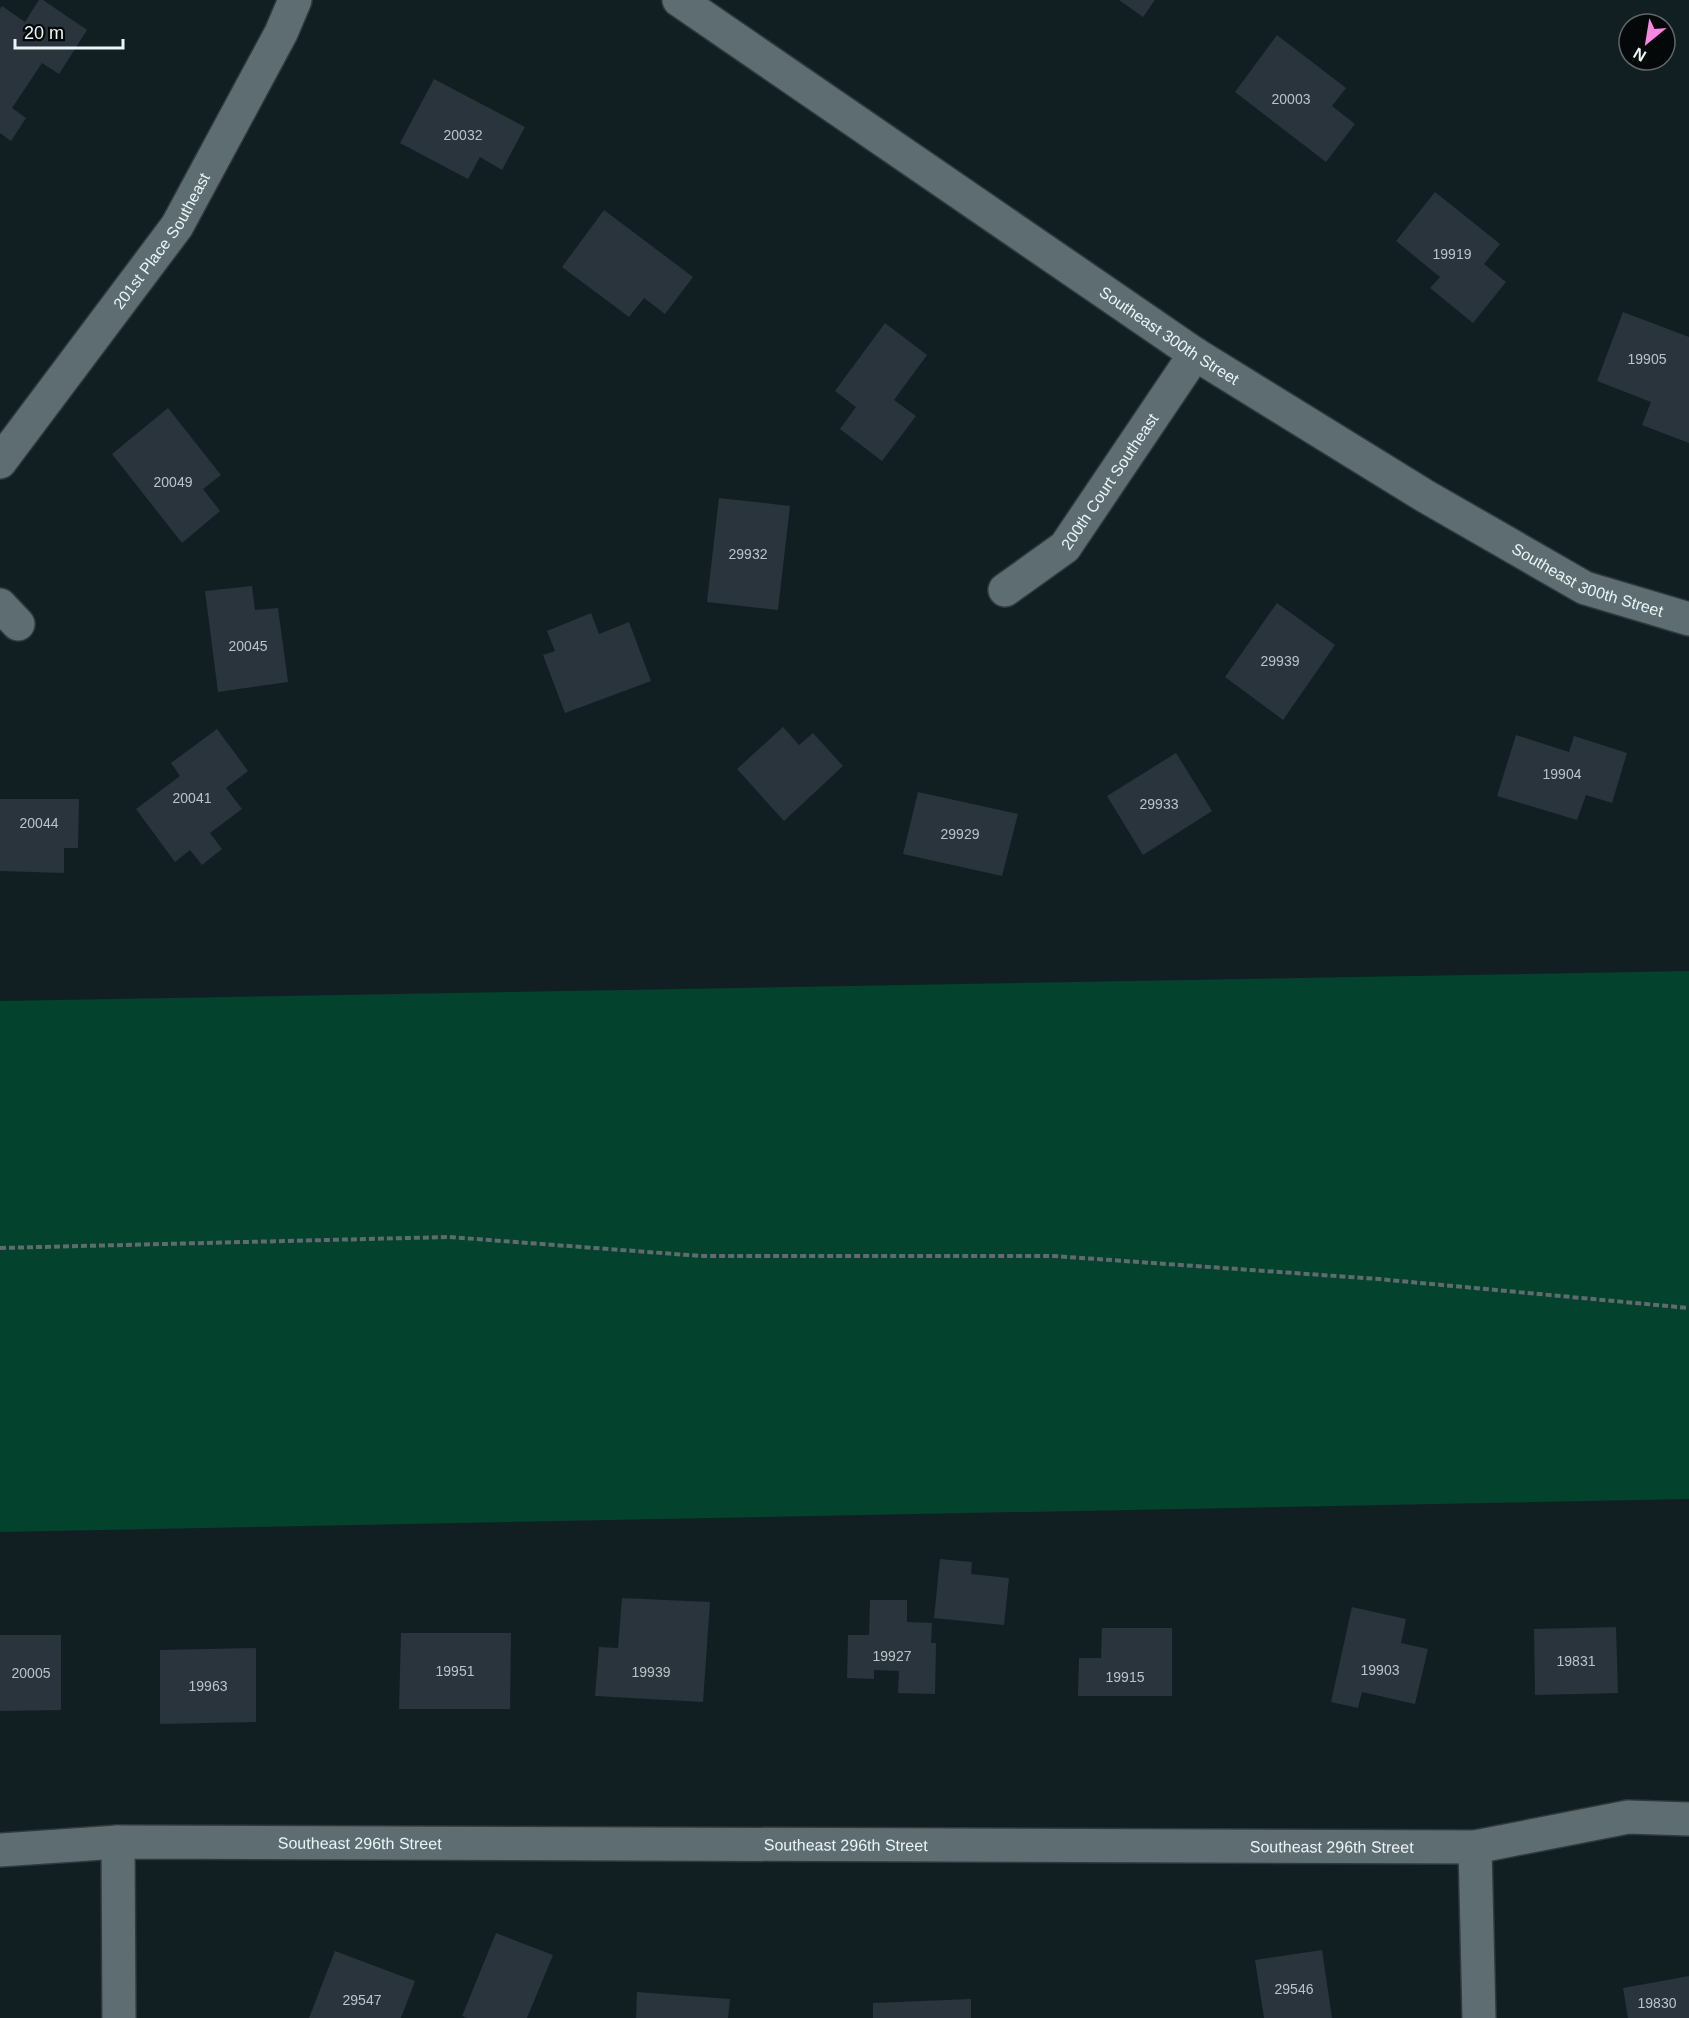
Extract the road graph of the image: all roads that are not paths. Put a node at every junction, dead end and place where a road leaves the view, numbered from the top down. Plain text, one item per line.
1 (295, 0) edge
2 (679, 0) edge
3 (1195, 354) junction
4 (0, 462) edge
5 (1005, 590) dead end
6 (1689, 619) edge
7 (1689, 1819) edge
8 (118, 1842) junction
9 (1475, 1847) junction
10 (0, 1850) edge
11 (119, 2018) edge
12 (1479, 2018) edge

1 - 4 street, 201st Place Southeast
2 - 3 street, Southeast 300th Street
3 - 5 street, 200th Court Southeast
3 - 6 street, Southeast 300th Street
7 - 9 street, Southeast 296th Street
8 - 9 street, Southeast 296th Street
8 - 10 street, Southeast 296th Street
8 - 11 street
9 - 12 street

